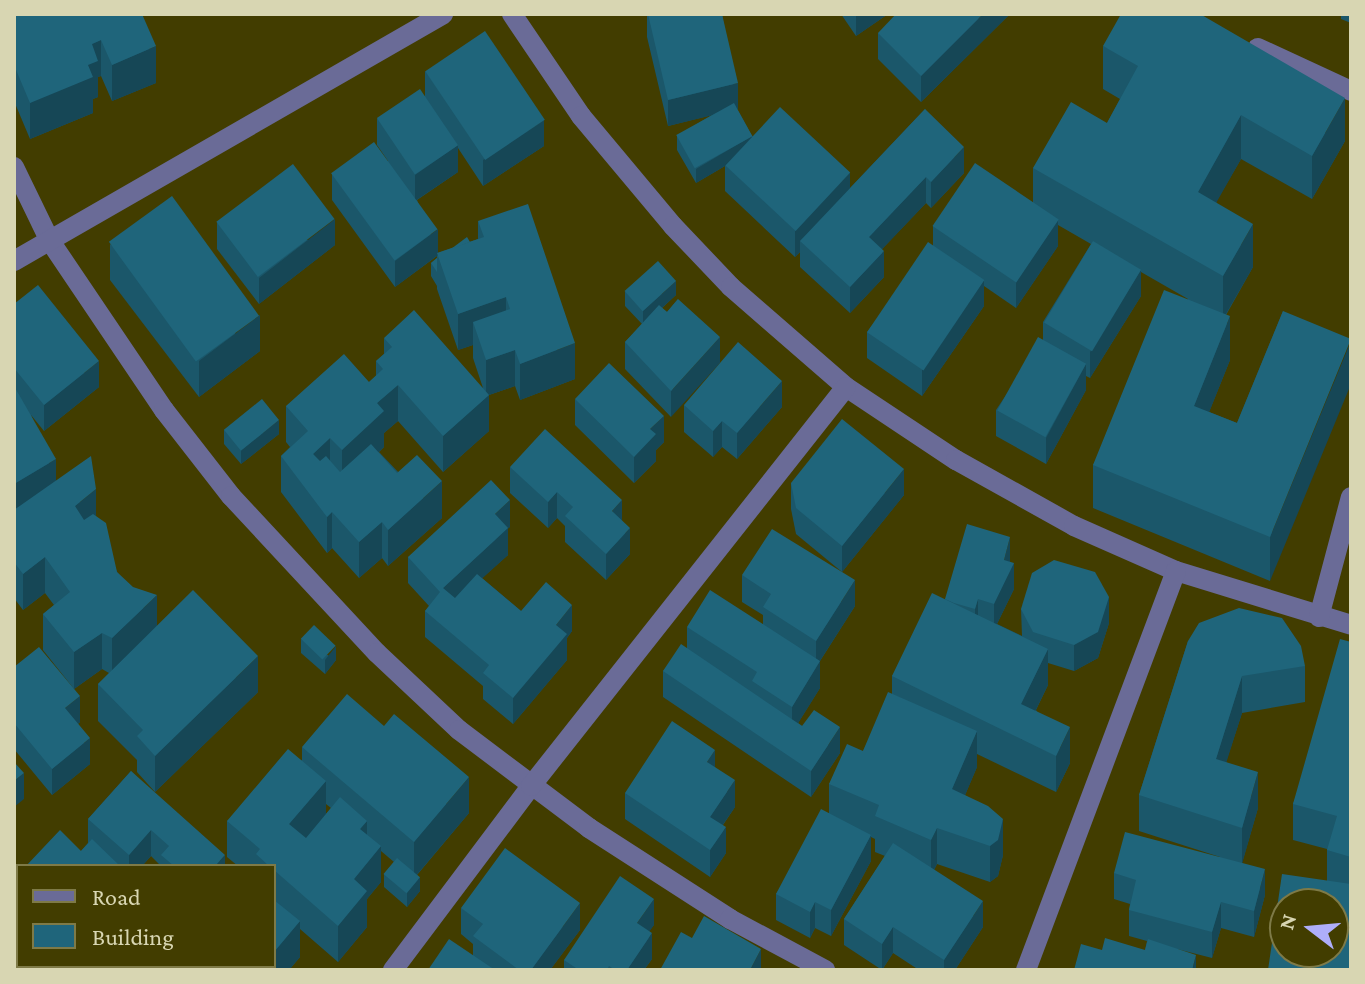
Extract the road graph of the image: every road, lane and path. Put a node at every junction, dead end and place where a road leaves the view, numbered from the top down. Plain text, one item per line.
1 (443, 14) edge
2 (512, 14) edge
3 (1242, 40) edge
4 (1351, 91) edge
5 (14, 167) edge
6 (50, 241) junction
7 (14, 261) edge
8 (846, 387) junction
9 (1351, 497) edge
10 (1176, 571) junction
11 (1319, 617) junction
12 (1351, 625) edge
13 (531, 786) junction
14 (393, 970) edge
15 (825, 970) edge
16 (1026, 970) edge

1 - 6 street
2 - 8 street
3 - 4 street
5 - 6 street
6 - 7 street
6 - 13 street
8 - 10 street
8 - 13 street
9 - 11 street
10 - 11 street
10 - 16 street
11 - 12 street
13 - 14 street
13 - 15 street

